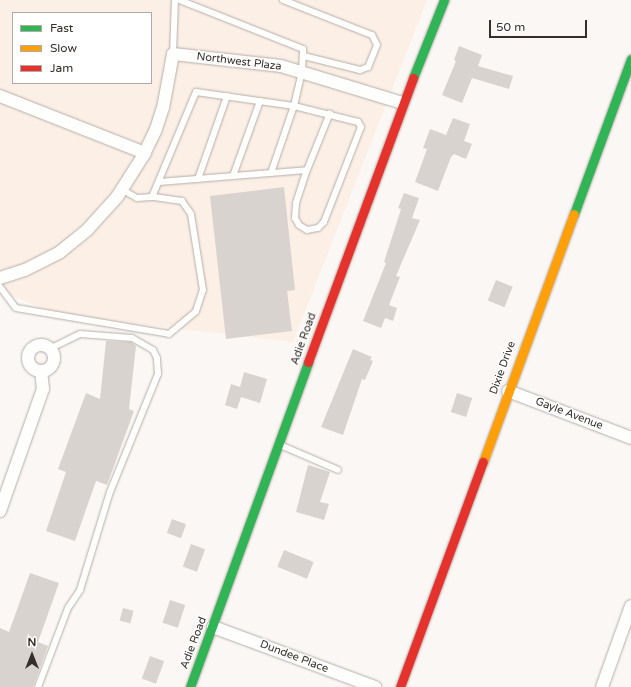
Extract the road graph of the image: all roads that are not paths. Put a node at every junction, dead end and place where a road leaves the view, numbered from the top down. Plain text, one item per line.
1 (175, 0) edge
2 (179, 0) edge
3 (283, 0) edge
4 (444, 0) edge
5 (195, 3) edge
6 (173, 54) junction
7 (304, 56) junction
8 (631, 59) edge
9 (302, 72) junction
10 (0, 96) edge
11 (227, 96) junction
12 (260, 101) junction
13 (403, 103) junction
14 (294, 106) junction
15 (330, 113) junction
16 (145, 153) junction
17 (307, 170) junction
18 (271, 173) junction
19 (233, 176) junction
20 (198, 179) junction
21 (159, 182) junction
22 (123, 190) junction
23 (152, 197) junction
24 (0, 278) edge
25 (0, 287) edge
26 (49, 349) junction
27 (41, 371) junction
28 (508, 391) junction
29 (631, 438) edge
30 (279, 444) junction
31 (338, 470) dead end
32 (0, 511) edge
33 (631, 606) edge
34 (213, 627) junction
35 (38, 687) edge
36 (190, 687) edge
37 (375, 687) edge
38 (400, 687) edge
39 (602, 687) edge

1 - 6 lane
2 - 5 lane
3 - 7 lane
4 - 13 street, Adie Road
5 - 7 lane
6 - 9 street, Northwest Plaza
6 - 16 street
7 - 9 lane
8 - 28 street, Dixie Drive
9 - 13 street, Northwest Plaza
9 - 14 lane
10 - 16 street
11 - 12 lane
11 - 20 lane
11 - 21 lane
12 - 14 lane
12 - 19 lane
13 - 30 street, Adie Road
14 - 15 lane
14 - 18 lane
15 - 17 lane
15 - 17 lane
16 - 22 street
17 - 18 lane
18 - 19 lane
19 - 20 lane
20 - 21 lane
21 - 23 lane
22 - 23 lane
22 - 24 street
23 - 25 lane
26 - 27 street
26 - 27 street
26 - 35 lane
27 - 32 street
28 - 29 street, Gayle Avenue
28 - 38 street, Dixie Drive
30 - 31 lane
30 - 34 street, Adie Road
33 - 39 street
34 - 36 street, Adie Road
34 - 37 street, Dundee Place

